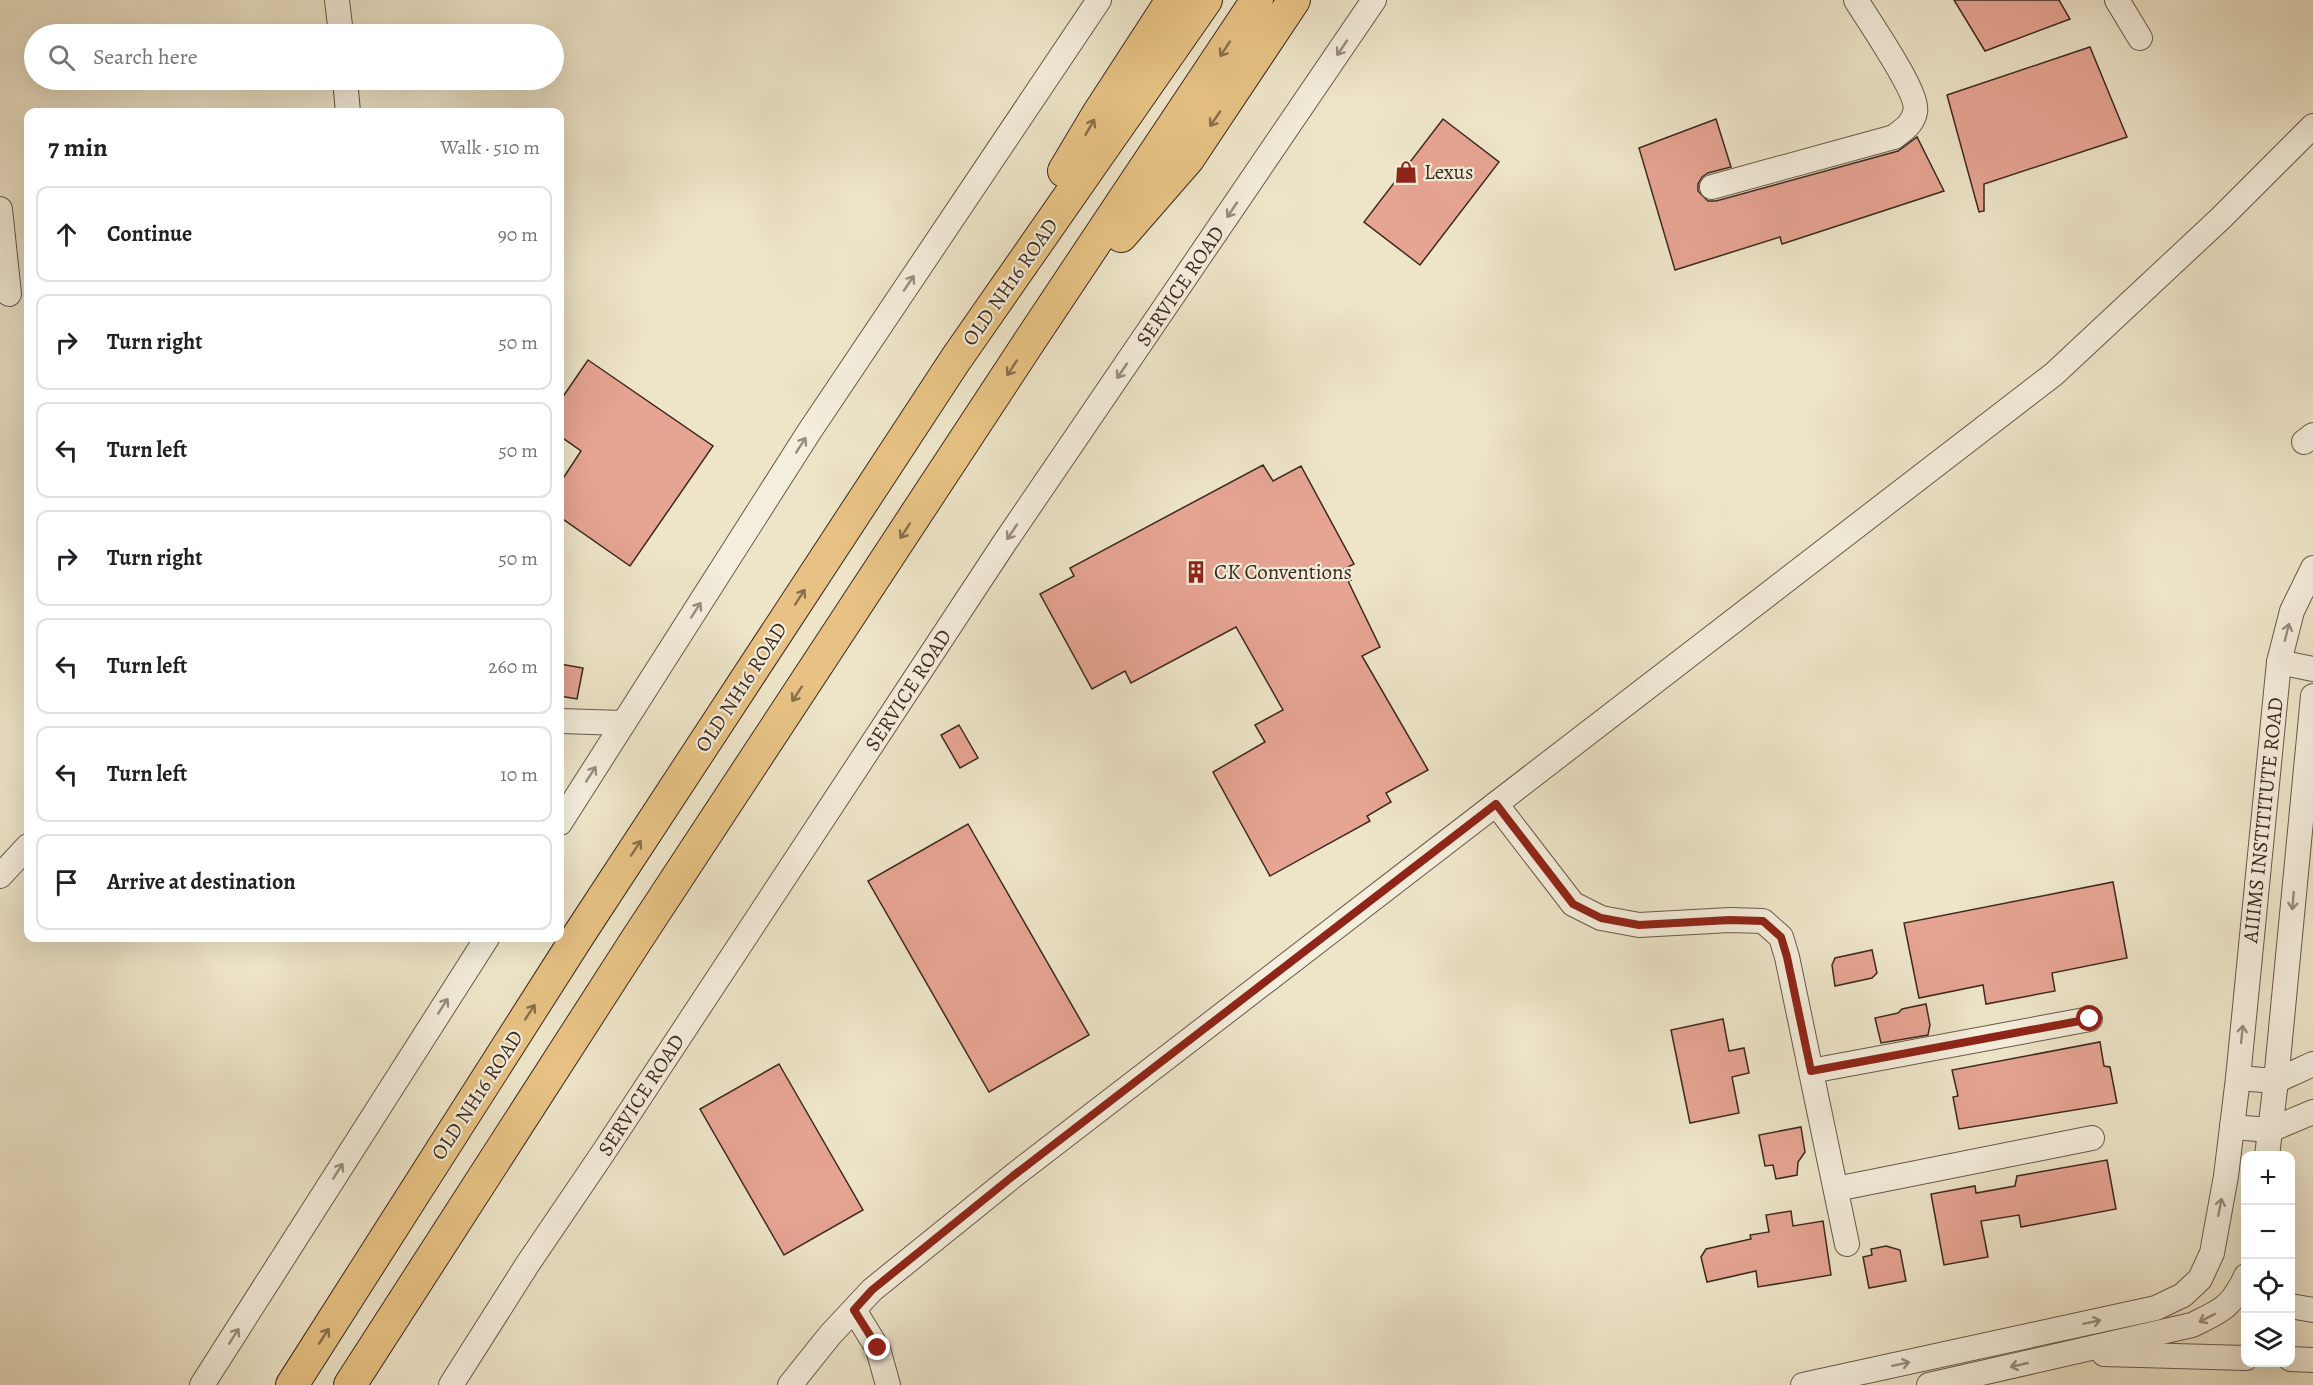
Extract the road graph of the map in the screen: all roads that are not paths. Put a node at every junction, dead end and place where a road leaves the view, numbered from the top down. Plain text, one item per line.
1 (337, 0) edge
2 (1099, 0) edge
3 (1172, 0) edge
4 (1206, 0) edge
5 (1257, 0) edge
6 (1294, 0) edge
7 (1374, 0) edge
8 (1856, 0) edge
9 (2117, 0) edge
10 (340, 24) edge
11 (2140, 38) dead end
12 (346, 90) edge
13 (348, 108) edge
14 (2313, 126) edge
15 (1712, 187) dead end
16 (0, 210) edge
17 (12, 294) edge
18 (1031, 339) junction
19 (956, 359) junction
20 (2313, 568) edge
21 (2279, 662) junction
22 (2313, 669) edge
23 (2313, 696) edge
24 (564, 721) edge
25 (623, 723) junction
26 (1496, 804) junction
27 (564, 817) edge
28 (24, 850) edge
29 (0, 876) edge
30 (484, 942) edge
31 (2090, 1019) dead end
32 (2313, 1064) edge
33 (1811, 1071) junction
34 (2238, 1078) junction
35 (2276, 1081) junction
36 (2313, 1112) edge
37 (2232, 1127) junction
38 (2270, 1130) junction
39 (2092, 1138) dead end
40 (2267, 1151) edge
41 (1836, 1189) junction
42 (1847, 1244) dead end
43 (2241, 1292) edge
44 (2295, 1307) edge
45 (854, 1310) junction
46 (2313, 1310) edge
47 (2068, 1353) junction
48 (2241, 1358) edge
49 (2295, 1359) edge
50 (2313, 1360) edge
51 (202, 1385) edge
52 (292, 1385) edge
53 (350, 1385) edge
54 (451, 1385) edge
55 (790, 1385) edge
56 (888, 1385) edge
57 (1803, 1385) edge
58 (1929, 1385) edge

1 - 10 street
25 -> 2 street
19 -> 3 main road
4 - 19 main road, OLD NH16 ROAD
5 -> 18 main road
6 -> 18 main road
7 -> 54 street, SERVICE ROAD
8 - 15 street
9 - 11 street
12 - 13 street
14 - 26 street
16 - 17 street
18 -> 53 main road
52 -> 19 main road, OLD NH16 ROAD
21 -> 20 street, AIIIMS INSTITITUTE ROAD
21 - 22 street
34 -> 21 street, AIIIMS INSTITITUTE ROAD
23 -> 35 street, AIIIMS INSTITITUTE ROAD
24 - 25 street
27 -> 25 street
26 - 33 street
26 - 45 street
28 - 29 street
51 -> 30 street
31 - 33 street
32 - 35 street
33 - 41 street
34 - 35 street
34 - 37 street, AIIIMS INSTITITUTE ROAD
35 - 38 street, AIIIMS INSTITITUTE ROAD
36 - 38 street
37 - 38 street
57 -> 37 street, AIIIMS INSTITITUTE ROAD
38 - 40 street, AIIIMS INSTITITUTE ROAD
39 - 41 street
41 - 42 street
43 -> 47 street
44 - 46 street
45 - 55 street
45 - 56 street
47 - 48 street
47 -> 58 street
49 - 50 street

